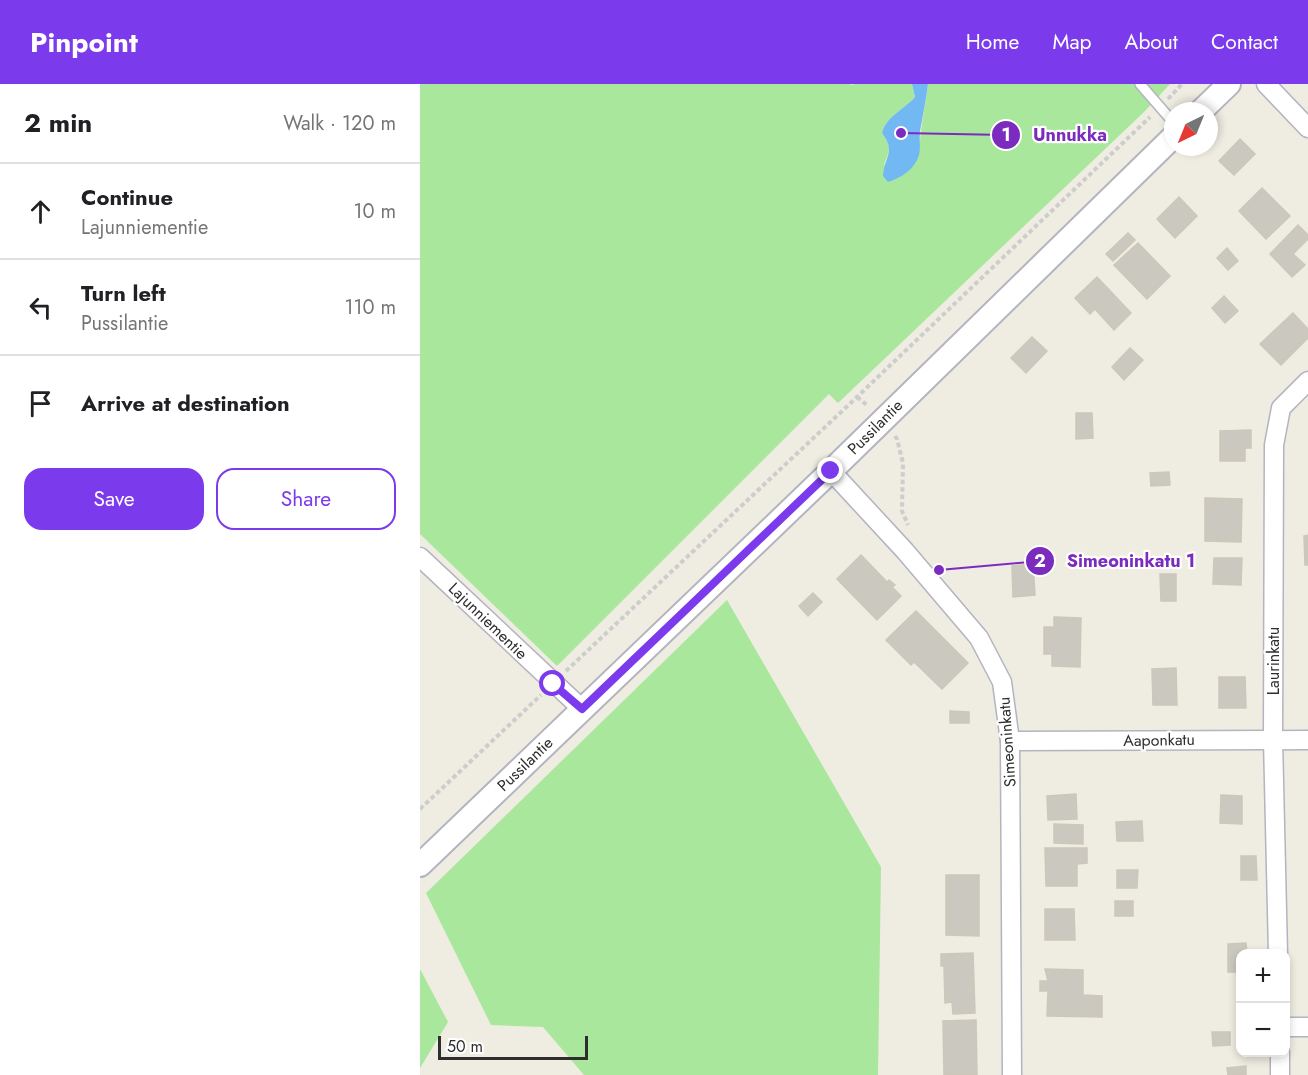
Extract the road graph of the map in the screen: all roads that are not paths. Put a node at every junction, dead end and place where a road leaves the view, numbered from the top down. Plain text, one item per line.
1 (1140, 84) edge
2 (1229, 84) edge
3 (1266, 84) edge
4 (1210, 102) edge
5 (1164, 112) edge
6 (1308, 129) edge
7 (1164, 147) edge
8 (1308, 381) edge
9 (831, 471) junction
10 (420, 556) edge
11 (582, 709) junction
12 (1273, 739) junction
13 (1308, 740) edge
14 (1010, 741) junction
15 (420, 865) edge
16 (1278, 949) edge
17 (1290, 1027) edge
18 (1308, 1027) edge
19 (1280, 1057) edge
20 (1012, 1075) edge
21 (1280, 1075) edge

1 - 5 lane
2 - 4 street
3 - 6 street
7 - 9 street, Pussilantie
8 - 12 street, Laurinkatu
9 - 11 street, Pussilantie
9 - 14 street, Simeoninkatu
10 - 11 street, Lajunniementie
11 - 15 street, Pussilantie
12 - 13 street, Aaponkatu
12 - 14 street, Aaponkatu
12 - 16 street, Laurinkatu
14 - 20 street, Simeoninkatu
17 - 18 street
19 - 21 street

